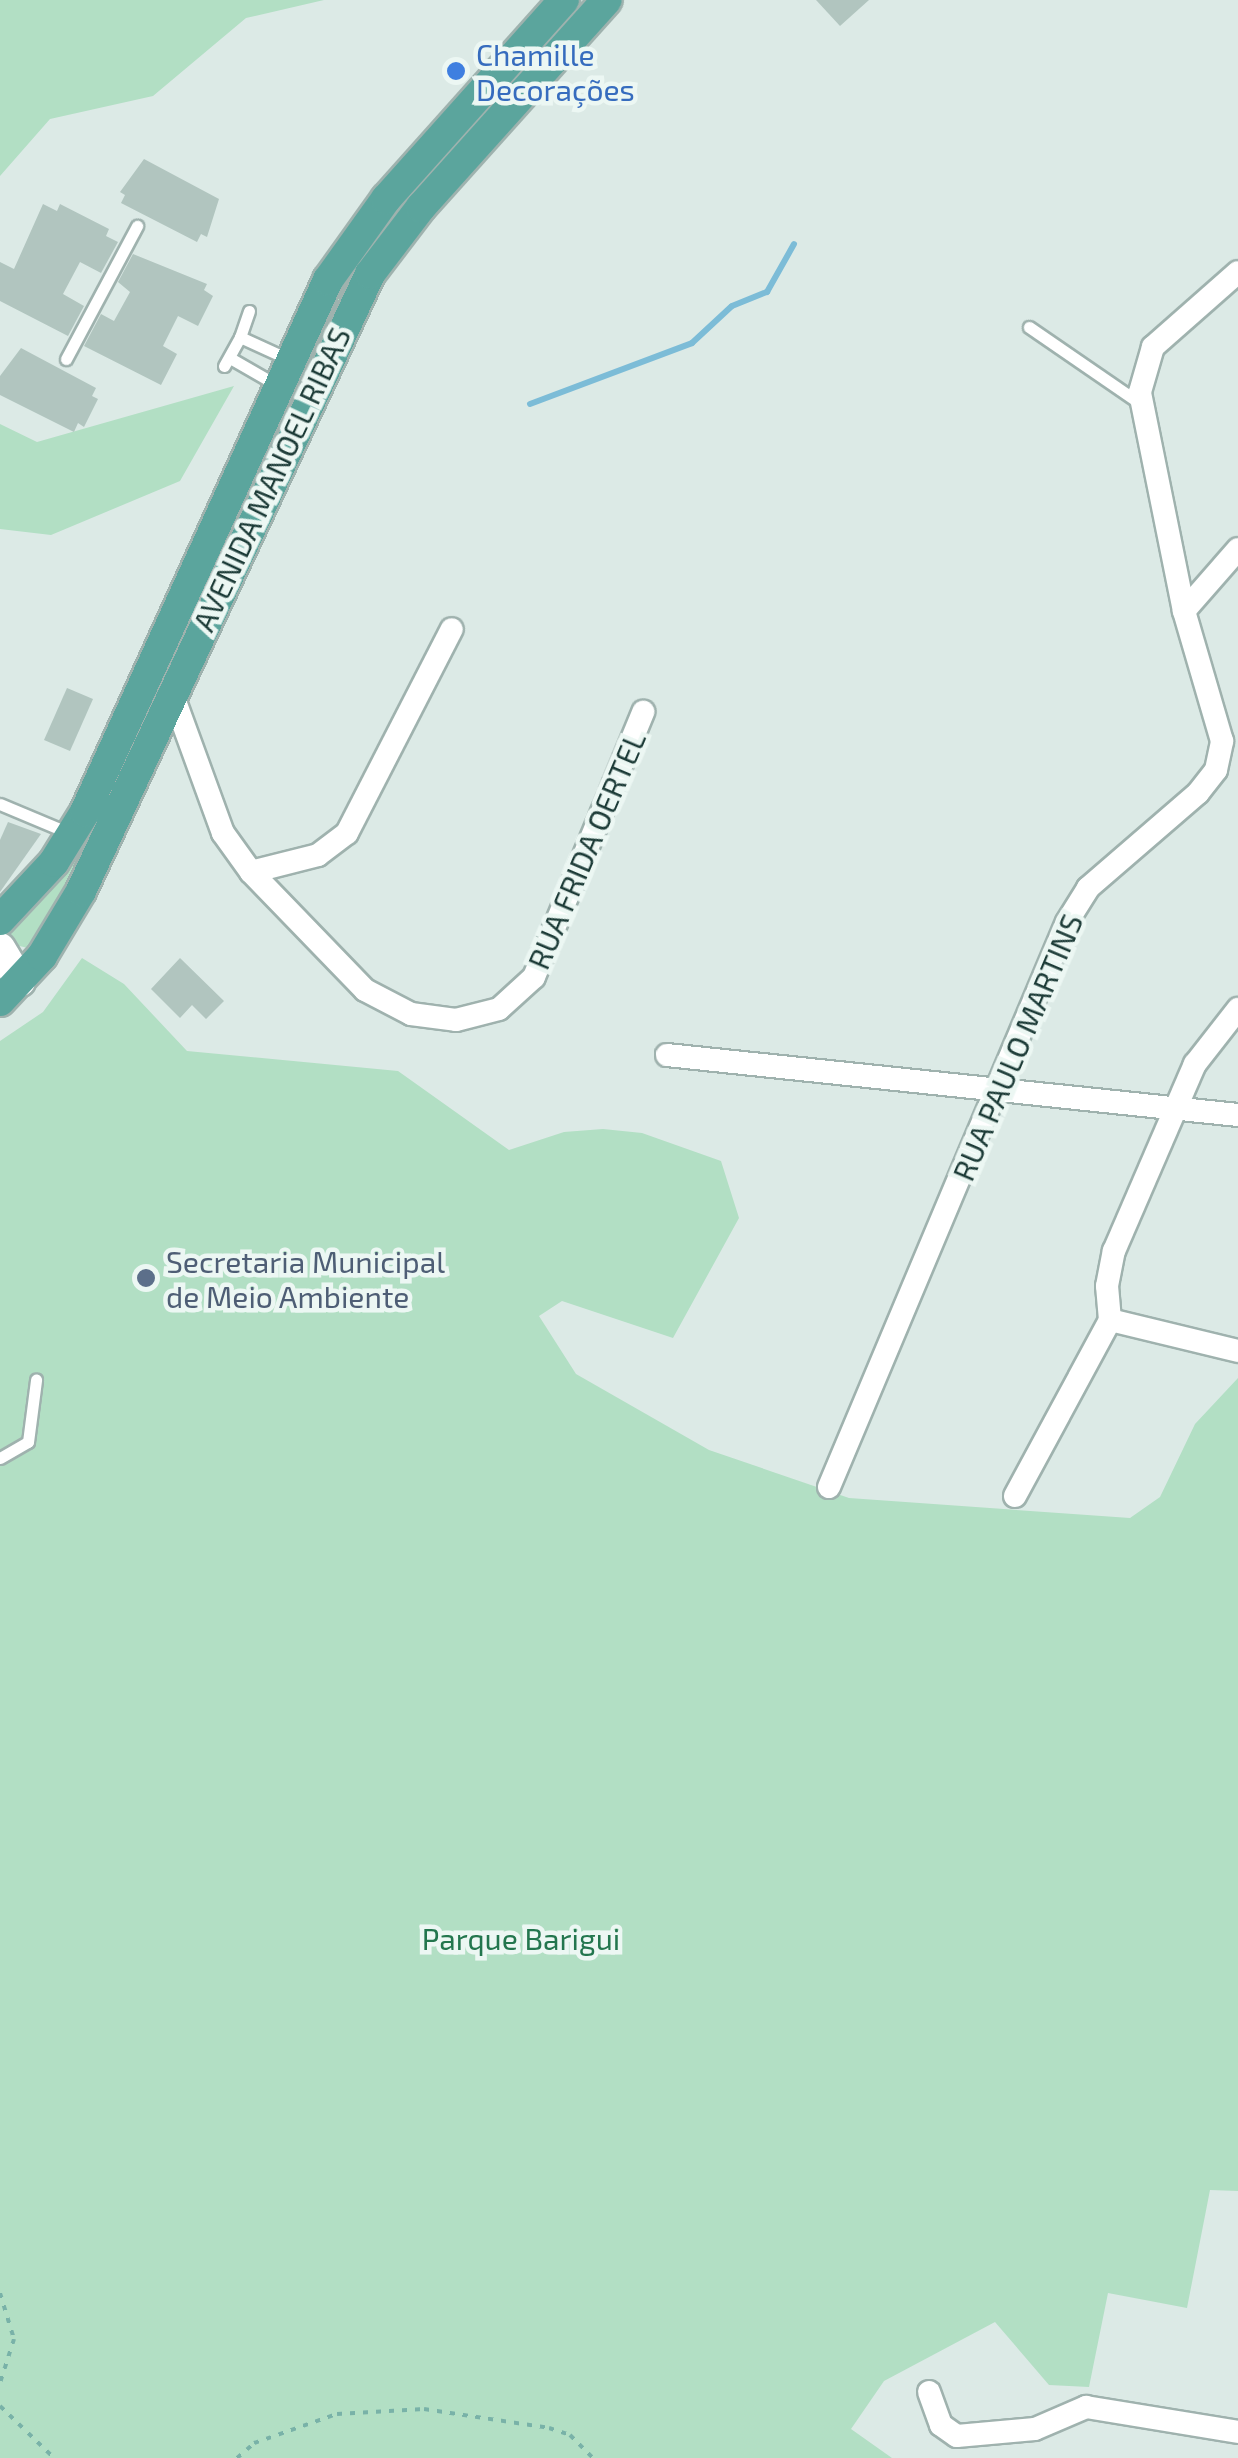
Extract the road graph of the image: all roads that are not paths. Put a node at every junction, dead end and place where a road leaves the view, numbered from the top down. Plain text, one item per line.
1 (564, 0) edge
2 (607, 0) edge
3 (444, 132) junction
4 (436, 189) junction
5 (137, 226) dead end
6 (1238, 272) edge
7 (249, 311) dead end
8 (1028, 327) dead end
9 (240, 337) junction
10 (66, 359) dead end
11 (283, 372) junction
12 (1140, 404) junction
13 (1238, 549) edge
14 (1184, 611) junction
15 (452, 629) dead end
16 (166, 635) junction
17 (172, 692) junction
18 (643, 712) dead end
19 (1229, 728) edge
20 (117, 745) junction
21 (0, 804) edge
22 (120, 807) junction
23 (73, 834) junction
24 (252, 872) junction
25 (0, 920) edge
26 (0, 948) edge
27 (10, 991) edge
28 (1238, 1009) edge
29 (667, 1055) dead end
30 (999, 1092) junction
31 (1176, 1109) junction
32 (1238, 1115) edge
33 (1110, 1320) junction
34 (1238, 1351) edge
35 (36, 1380) dead end
36 (0, 1458) edge
37 (829, 1487) dead end
38 (1016, 1496) dead end
39 (929, 2392) dead end
40 (1238, 2432) edge

1 - 3 main road, AVENIDA MANOEL RIBAS
2 - 4 main road, AVENIDA MANOEL RIBAS
3 - 4 main road
3 - 11 main road, AVENIDA MANOEL RIBAS
4 - 17 main road, AVENIDA MANOEL RIBAS
5 - 10 lane
6 - 12 street, RUA PAULO MARTINS
7 - 9 lane
8 - 12 lane
9 - 11 lane
9 - 11 lane
11 - 16 main road, AVENIDA MANOEL RIBAS
12 - 14 street, RUA PAULO MARTINS
13 - 14 street
14 - 19 street, RUA PAULO MARTINS
15 - 24 street
16 - 17 main road
16 - 20 main road, AVENIDA MANOEL RIBAS
17 - 22 main road, AVENIDA MANOEL RIBAS
17 - 24 street, RUA FRIDA OERTEL
18 - 24 street, RUA FRIDA OERTEL
19 - 30 street, RUA PAULO MARTINS
20 - 22 main road
20 - 23 main road, AVENIDA MANOEL RIBAS
21 - 23 lane
22 - 27 main road, AVENIDA MANOEL RIBAS
23 - 25 main road, AVENIDA MANOEL RIBAS
26 - 27 street
28 - 31 street
29 - 30 street
30 - 31 street
30 - 37 street, RUA PAULO MARTINS
31 - 32 street
31 - 33 street
33 - 34 street
33 - 38 street
35 - 36 lane
39 - 40 street

